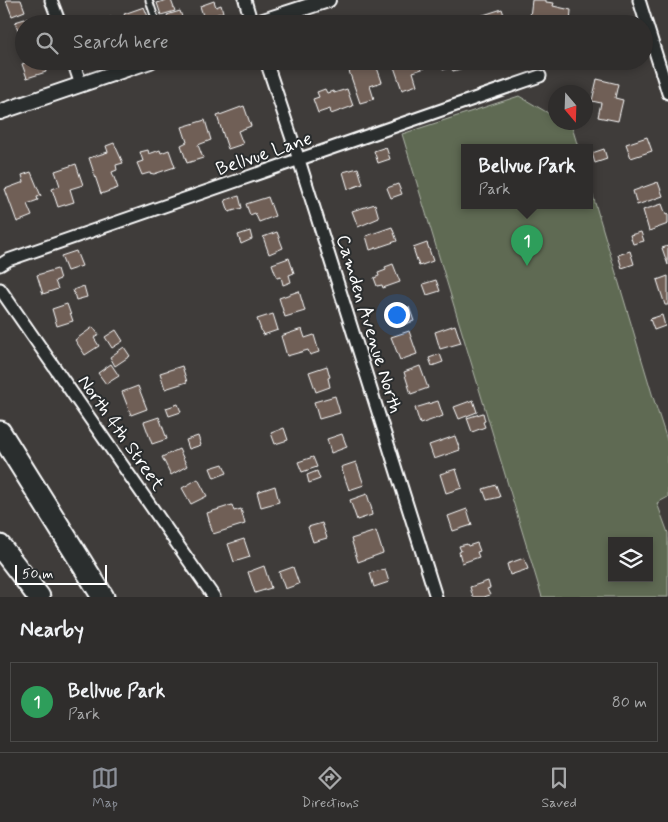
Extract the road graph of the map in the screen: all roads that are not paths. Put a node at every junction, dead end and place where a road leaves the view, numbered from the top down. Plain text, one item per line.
1 (51, 0) edge
2 (149, 0) edge
3 (245, 0) edge
4 (328, 0) edge
5 (639, 0) edge
6 (57, 15) edge
7 (154, 15) edge
8 (250, 15) edge
9 (281, 15) edge
10 (644, 15) edge
11 (653, 45) edge
12 (76, 70) edge
13 (124, 70) edge
14 (269, 70) edge
15 (540, 76) dead end
16 (81, 85) junction
17 (668, 93) edge
18 (0, 112) edge
19 (300, 160) junction
20 (0, 265) edge
21 (0, 289) edge
22 (0, 432) edge
23 (0, 546) edge
24 (39, 597) edge
25 (103, 597) edge
26 (214, 597) edge
27 (436, 597) edge

1 - 6 street
2 - 7 lane
3 - 8 street
4 - 9 street
5 - 10 street
11 - 17 street
12 - 16 street
13 - 16 street
14 - 19 street, Camden Avenue North
15 - 19 street, Bellvue Lane
16 - 18 street
19 - 20 street, Bellvue Lane
19 - 27 street, Camden Avenue North
21 - 26 street, North 4th Street
22 - 25 highway
23 - 24 highway

